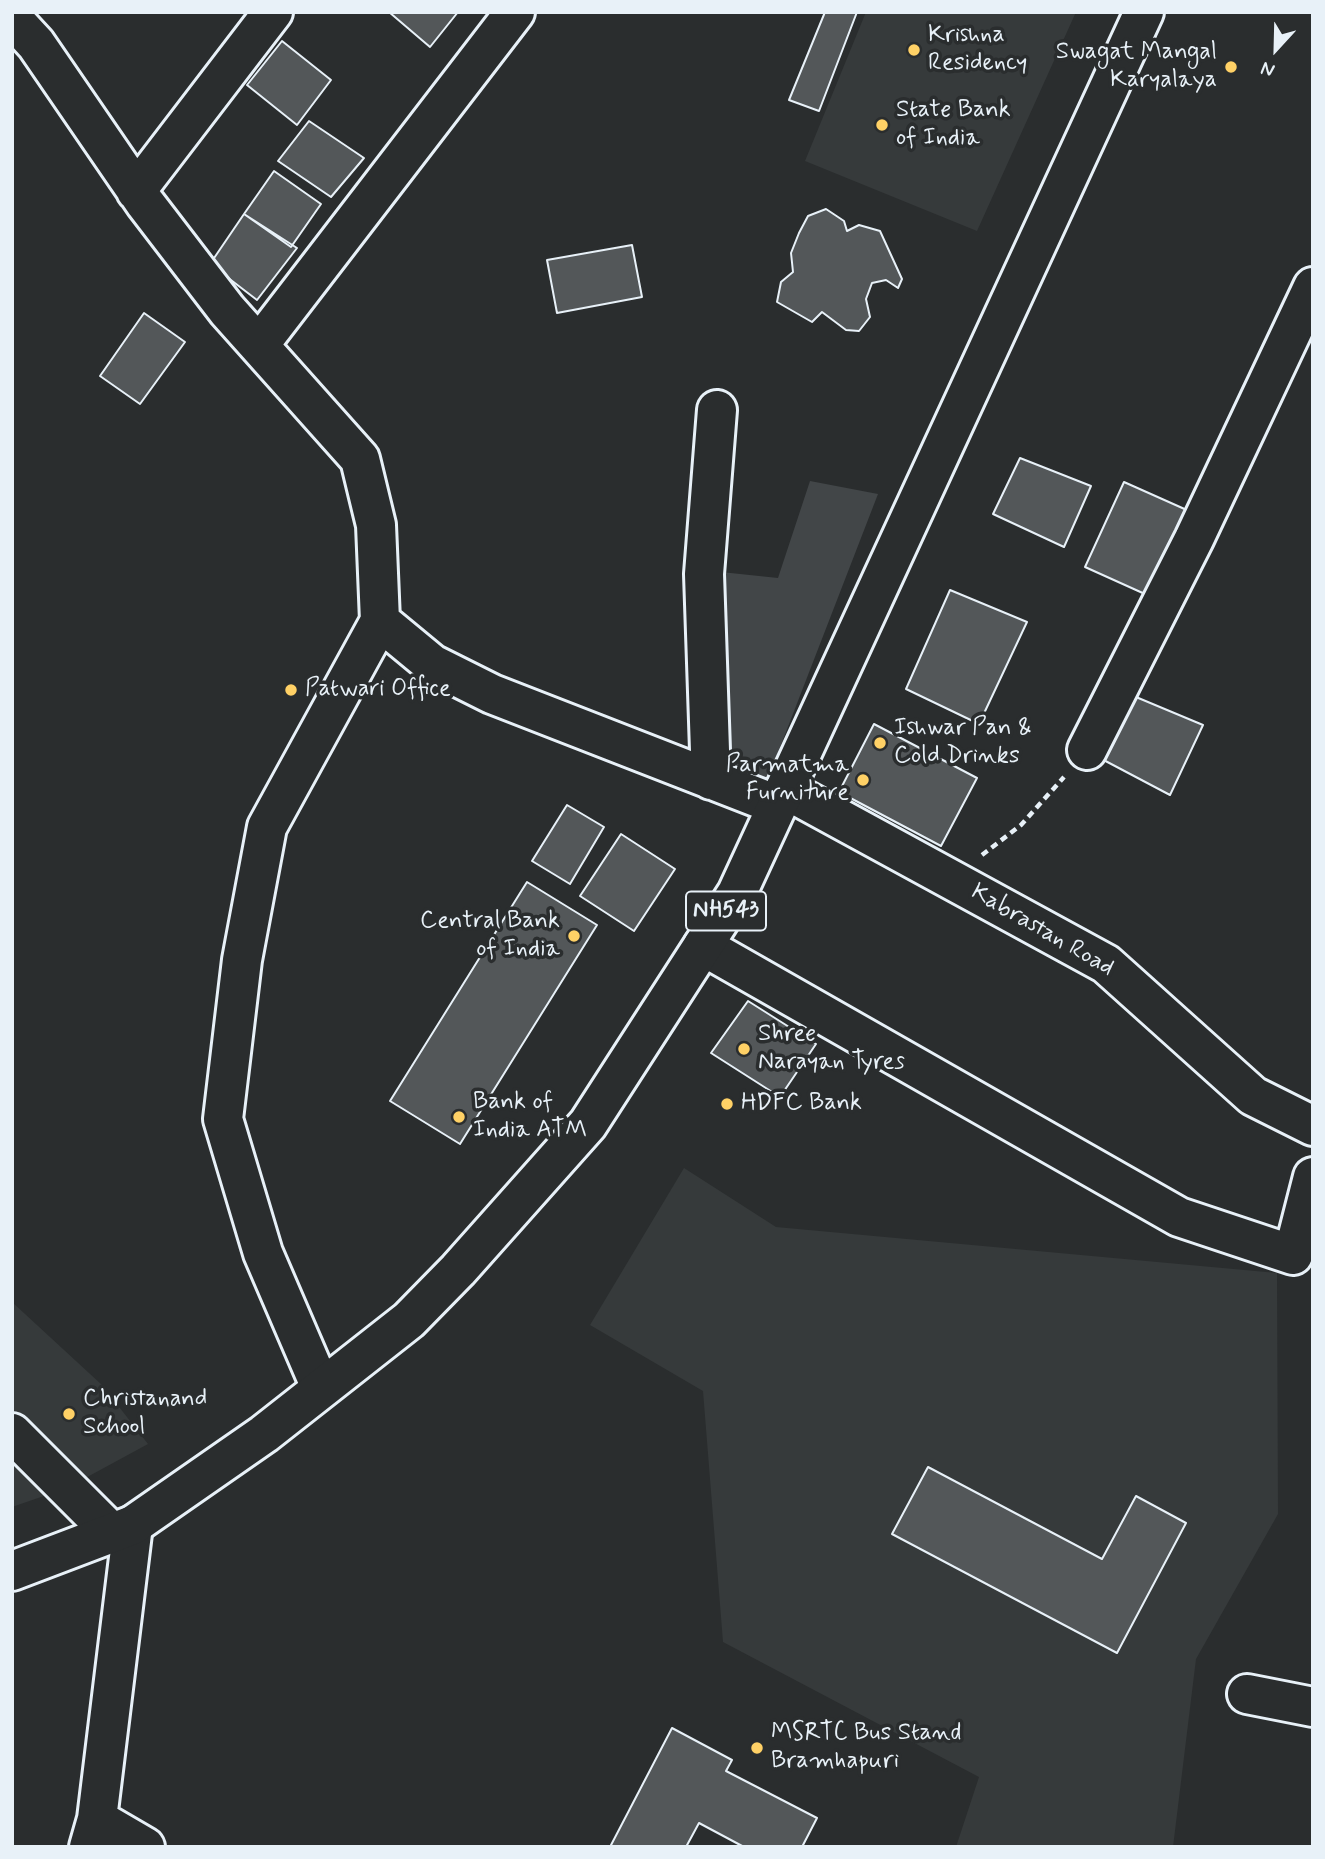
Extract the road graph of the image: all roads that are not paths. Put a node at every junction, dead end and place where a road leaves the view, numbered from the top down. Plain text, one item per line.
1 (273, 12) edge
2 (515, 12) edge
3 (1144, 12) edge
4 (20, 19) edge
5 (136, 191) junction
6 (1313, 287) edge
7 (259, 345) junction
8 (717, 410) dead end
9 (380, 621) junction
10 (1087, 750) road end
11 (711, 780) junction
12 (781, 797) junction
13 (704, 946) junction
14 (1313, 1126) edge
15 (1313, 1177) edge
16 (321, 1388) junction
17 (12, 1433) edge
18 (122, 1529) junction
19 (12, 1571) edge
20 (1247, 1694) dead end
21 (1313, 1707) edge
22 (93, 1833) edge
23 (145, 1847) edge

1 - 5 main road
2 - 7 main road
3 - 12 main road, NH543
4 - 5 main road
5 - 7 main road
6 - 10 main road
7 - 9 main road
8 - 11 main road
9 - 11 main road, Kabrastan Road
9 - 16 main road
11 - 12 main road, Kabrastan Road
12 - 13 main road, NH543
12 - 14 main road, Kabrastan Road
13 - 15 main road
13 - 16 main road, NH543
16 - 18 main road, NH543
17 - 18 main road
18 - 19 main road, NH543
18 - 22 main road
20 - 21 main road
22 - 23 main road

